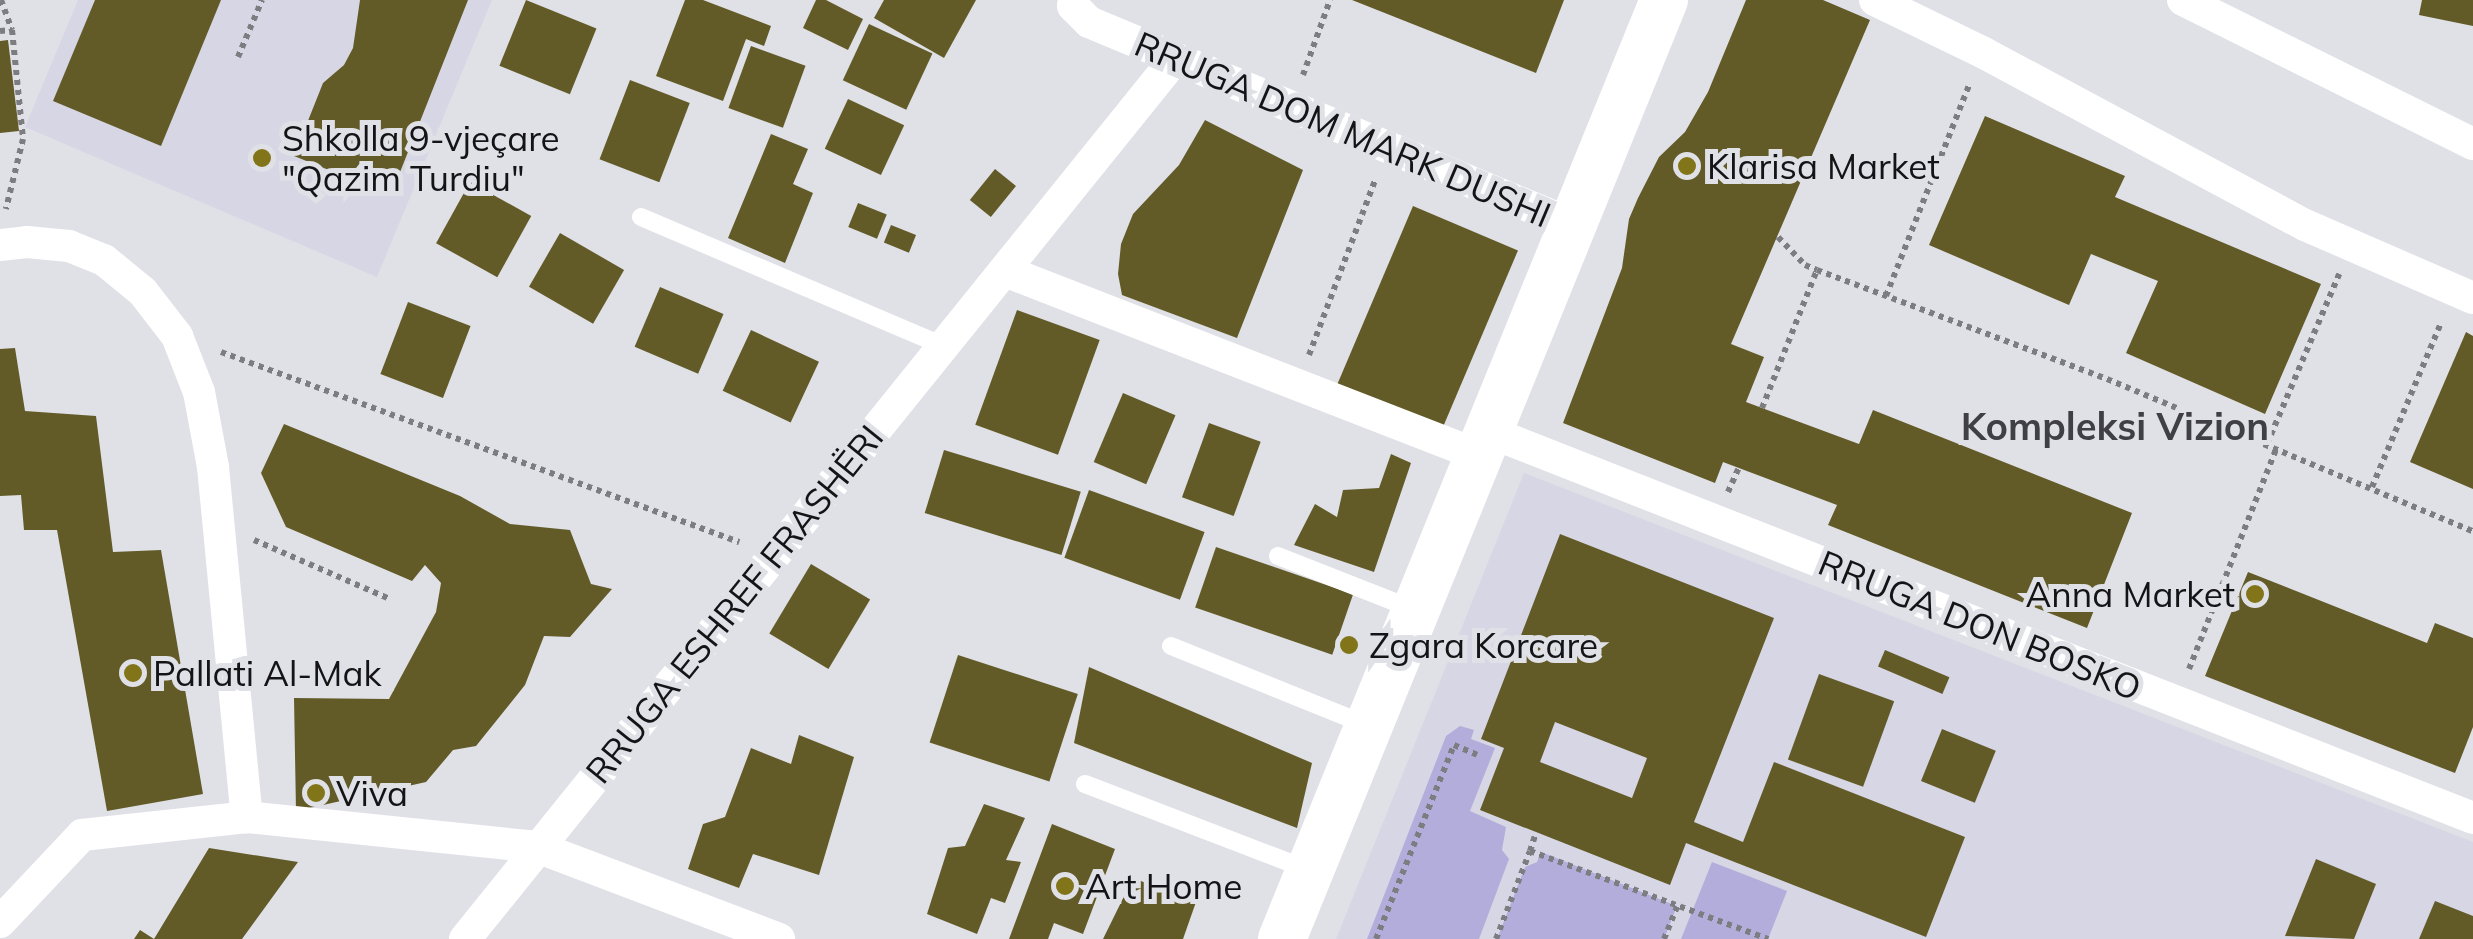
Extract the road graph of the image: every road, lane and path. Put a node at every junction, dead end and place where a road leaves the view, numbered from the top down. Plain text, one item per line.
1 (2, 0) edge
2 (262, 0) edge
3 (1074, 0) edge
4 (1330, 0) edge
5 (1664, 0) edge
6 (1875, 0) edge
7 (2182, 0) edge
8 (12, 30) junction
9 (0, 31) edge
10 (238, 58) dead end
11 (1174, 60) junction
12 (1970, 82) dead end
13 (1290, 110) junction
14 (2473, 144) edge
15 (1387, 149) junction
16 (641, 217) dead end
17 (1570, 223) junction
18 (2, 229) edge
19 (1778, 237) dead end
20 (1817, 270) junction
21 (1005, 271) junction
22 (2334, 287) dead end
23 (1886, 296) junction
24 (2473, 298) edge
25 (177, 336) junction
26 (2436, 336) dead end
27 (944, 346) junction
28 (1298, 385) junction
29 (1762, 408) dead end
30 (1482, 443) junction
31 (2268, 444) junction
32 (2278, 447) junction
33 (1738, 467) dead end
34 (1734, 477) dead end
35 (2372, 488) junction
36 (218, 525) junction
37 (2473, 531) edge
38 (774, 556) junction
39 (1278, 556) dead end
40 (390, 600) dead end
41 (1416, 610) junction
42 (1171, 646) dead end
43 (2176, 703) junction
44 (1369, 726) junction
45 (1477, 756) dead end
46 (1086, 784) dead end
47 (247, 817) junction
48 (2473, 818) edge
49 (1536, 832) dead end
50 (538, 847) junction
51 (1530, 851) junction
52 (1310, 870) junction
53 (1677, 906) junction
54 (0, 922) edge
55 (465, 939) edge
56 (779, 939) edge
57 (1282, 939) edge
58 (1376, 939) edge
59 (1496, 939) edge
60 (1664, 939) edge
61 (1768, 939) edge

1 - 8 path
2 - 10 path
3 - 11 street, RRUGA DOM MARK DUSHI
4 - 13 path
5 - 17 main road
6 - 24 street
7 - 14 street
8 - 9 path
8 - 18 path
11 - 13 street, RRUGA DOM MARK DUSHI
11 - 21 street, RRUGA ESHREF FRASHËRI
12 - 23 path
13 - 15 street, RRUGA DOM MARK DUSHI
15 - 17 street, RRUGA DOM MARK DUSHI
15 - 28 path
16 - 27 lane
17 - 30 main road
18 - 25 street
19 - 20 path
20 - 23 path
20 - 29 path
21 - 27 street, RRUGA ESHREF FRASHËRI
21 - 28 street
22 - 31 path
23 - 31 path
25 - 36 street
25 - 38 path
26 - 35 path
27 - 38 street, RRUGA ESHREF FRASHËRI
28 - 30 street
30 - 41 main road
30 - 43 street, RRUGA DON BOSKO
31 - 32 path
32 - 35 path
32 - 43 path
33 - 34 path
35 - 37 path
36 - 40 path
36 - 47 street
38 - 50 street, RRUGA ESHREF FRASHËRI
39 - 41 lane
41 - 44 main road
42 - 44 lane
43 - 48 street, RRUGA DON BOSKO
44 - 52 main road
45 - 58 path
46 - 52 lane
47 - 50 street
47 - 54 street
49 - 51 path
50 - 55 street, RRUGA ESHREF FRASHËRI
50 - 56 street
51 - 53 path
51 - 59 path
52 - 57 main road
53 - 60 path
53 - 61 path

